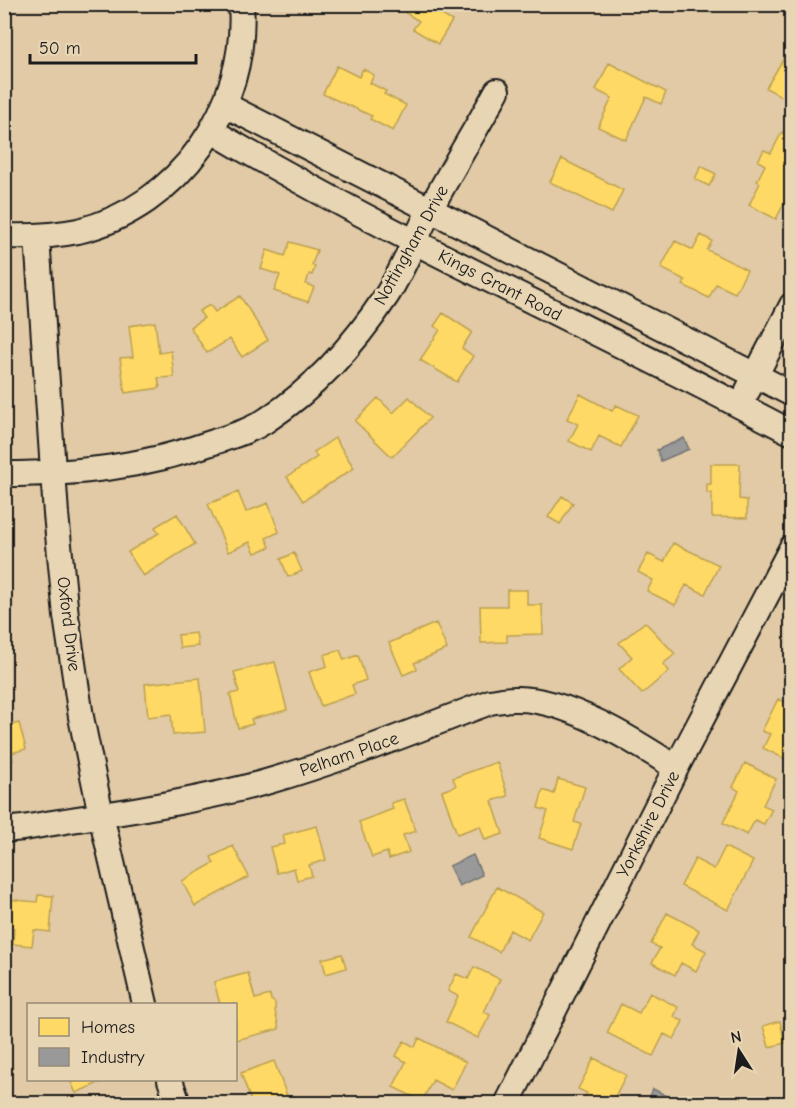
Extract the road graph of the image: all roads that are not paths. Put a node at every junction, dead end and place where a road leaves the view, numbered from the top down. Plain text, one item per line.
1 (242, 4) edge
2 (497, 91) dead end
3 (225, 105) junction
4 (212, 131) junction
5 (429, 210) junction
6 (4, 236) edge
7 (37, 237) junction
8 (413, 242) junction
9 (792, 305) edge
10 (756, 375) junction
11 (792, 394) edge
12 (741, 406) junction
13 (792, 433) edge
14 (54, 473) junction
15 (4, 474) edge
16 (792, 547) edge
17 (676, 768) junction
18 (101, 814) junction
19 (4, 830) edge
20 (145, 1003) edge
21 (170, 1081) edge
22 (178, 1104) edge
23 (507, 1104) edge

1 - 3 street
2 - 5 street, Nottingham Drive
3 - 4 street
3 - 5 street, Kings Grant Road
4 - 7 street
4 - 8 street, Kings Grant Road
5 - 8 street, Nottingham Drive
5 - 10 street, Kings Grant Road
6 - 7 street
7 - 14 street, Oxford Drive
8 - 12 street, Kings Grant Road
8 - 14 street, Nottingham Drive
9 - 10 street
10 - 11 street, Kings Grant Road
10 - 12 street
12 - 13 street, Kings Grant Road
14 - 15 street, Nottingham Drive
14 - 18 street, Oxford Drive
16 - 17 street, Yorkshire Drive
17 - 18 street, Pelham Place
17 - 23 street, Yorkshire Drive
18 - 19 street, Pelham Place
18 - 20 street, Oxford Drive
21 - 22 street

